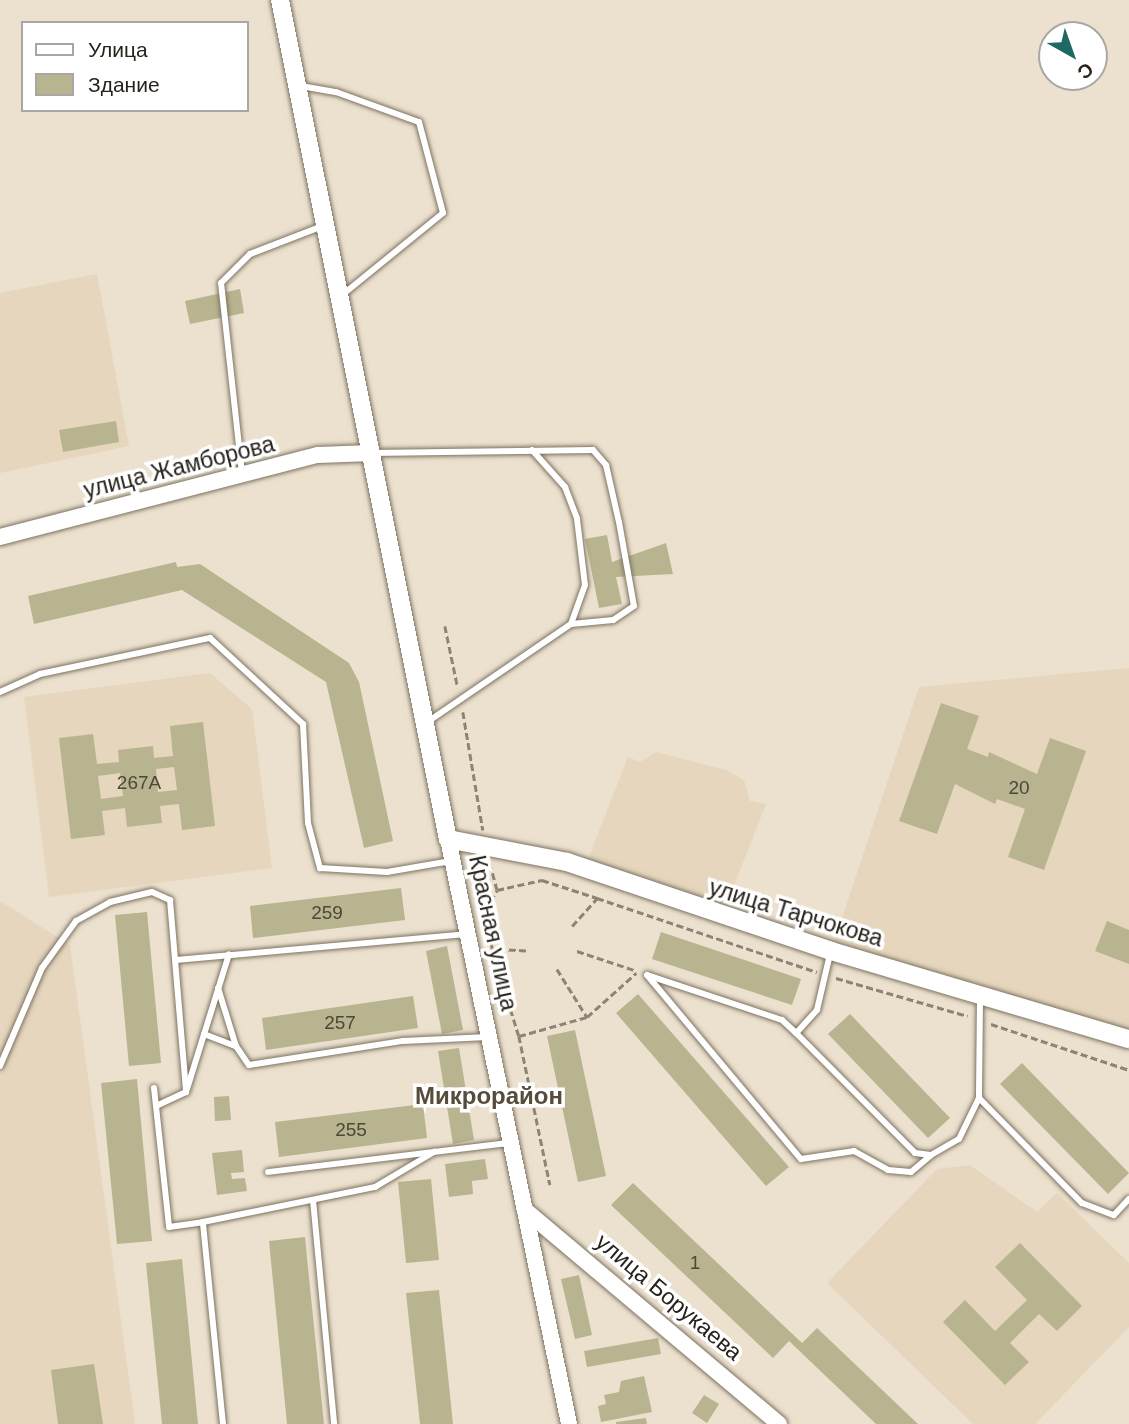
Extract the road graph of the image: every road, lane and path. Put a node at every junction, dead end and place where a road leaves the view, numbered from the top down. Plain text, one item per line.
1 (280, 0) edge
2 (298, 86) junction
3 (326, 224) junction
4 (340, 297) junction
5 (532, 450) junction
6 (371, 453) junction
7 (242, 474) junction
8 (0, 537) edge
9 (571, 624) junction
10 (445, 626) dead end
11 (0, 692) edge
12 (461, 704) junction
13 (424, 724) junction
14 (480, 816) dead end
15 (447, 839) junction
16 (453, 860) junction
17 (597, 898) junction
18 (572, 926) dead end
19 (470, 934) junction
20 (492, 949) junction
21 (526, 951) dead end
22 (577, 951) dead end
23 (831, 951) junction
24 (229, 954) junction
25 (176, 960) junction
26 (557, 969) dead end
27 (638, 972) junction
28 (822, 974) junction
29 (647, 975) junction
30 (218, 988) junction
31 (980, 994) junction
32 (587, 1017) junction
33 (981, 1020) junction
34 (796, 1033) junction
35 (204, 1034) junction
36 (519, 1036) junction
37 (490, 1037) junction
38 (1129, 1039) edge
39 (236, 1046) junction
40 (0, 1066) edge
41 (1129, 1070) edge
42 (154, 1088) dead end
43 (186, 1092) junction
44 (979, 1098) junction
45 (156, 1106) junction
46 (511, 1143) junction
47 (434, 1152) junction
48 (931, 1155) junction
49 (268, 1172) dead end
50 (550, 1185) dead end
51 (1129, 1199) edge
52 (313, 1200) junction
53 (524, 1210) junction
54 (203, 1222) junction
55 (222, 1424) edge
56 (334, 1424) edge
57 (569, 1424) edge
58 (779, 1424) edge

1 - 2 main road, Красная улица
2 - 3 main road, Красная улица
2 - 4 lane
3 - 4 main road, Красная улица
3 - 7 lane
4 - 6 main road, Красная улица
5 - 6 lane
5 - 9 lane
5 - 9 lane
6 - 7 street, улица Жамборова
6 - 13 main road, Красная улица
7 - 8 street, улица Жамборова
9 - 12 lane
10 - 12 path
11 - 16 lane
12 - 13 lane
12 - 14 path
13 - 15 main road, Красная улица
15 - 16 street, Красная улица
15 - 23 main road, улица Тарчокова
16 - 19 street, Красная улица
17 - 18 path
17 - 20 path
17 - 28 path
19 - 24 lane
19 - 37 street, Красная улица
20 - 21 path
20 - 36 path
22 - 27 path
23 - 28 lane
23 - 31 main road, улица Тарчокова
24 - 25 lane
24 - 30 lane
25 - 40 lane
25 - 43 lane
26 - 32 path
27 - 29 path
27 - 32 path
28 - 33 path
28 - 34 lane
29 - 34 lane
29 - 48 lane
30 - 35 lane
30 - 39 lane
31 - 33 lane
31 - 38 main road, улица Тарчокова
32 - 36 path
33 - 41 path
33 - 44 lane
34 - 48 lane
35 - 39 lane
35 - 43 lane
36 - 50 path
37 - 39 lane
37 - 46 street, Красная улица
42 - 45 lane
43 - 45 lane
44 - 48 lane
44 - 51 lane
45 - 54 lane
46 - 47 lane
46 - 53 street, Красная улица
47 - 49 lane
47 - 52 lane
52 - 54 lane
52 - 56 lane
53 - 57 street, Красная улица
53 - 58 street, улица Борукаева
54 - 55 lane

